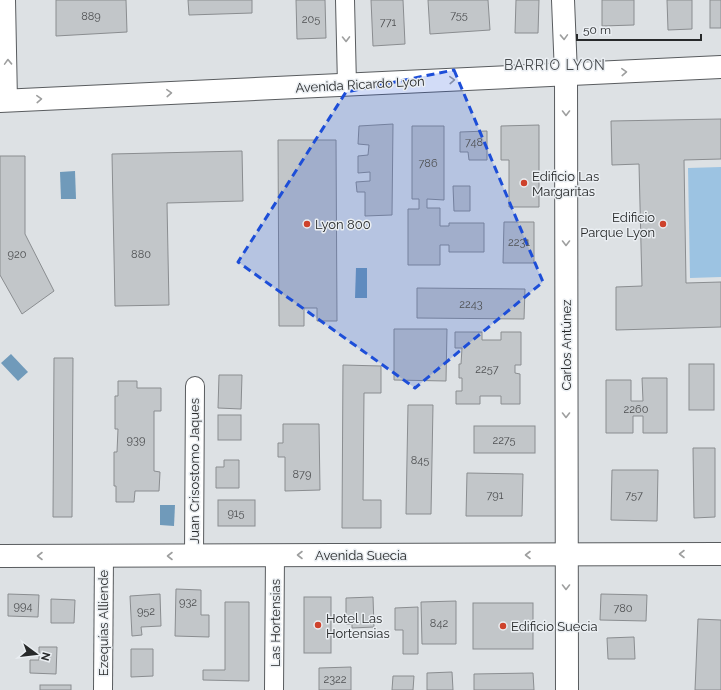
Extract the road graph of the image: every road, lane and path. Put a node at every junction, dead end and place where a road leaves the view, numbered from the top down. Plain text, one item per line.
1 (6, 0) edge
2 (345, 0) edge
3 (563, 0) edge
4 (721, 67) edge
5 (566, 74) junction
6 (347, 85) junction
7 (4, 101) edge
8 (195, 386) dead end
9 (721, 554) edge
10 (567, 555) junction
11 (0, 556) edge
12 (104, 556) junction
13 (194, 556) junction
14 (275, 556) junction
15 (103, 690) edge
16 (274, 690) edge
17 (567, 690) edge

7 -> 1 street
2 -> 6 street
3 -> 5 street, Carlos Antúnez
5 -> 4 street, Avenida Ricardo Lyon
6 -> 5 street, Avenida Ricardo Lyon
5 -> 10 street, Carlos Antúnez
7 -> 6 street, Avenida Ricardo Lyon
8 - 13 street, Juan Crisostomo Jaques
9 -> 10 street, Avenida Suecia
10 -> 14 street, Avenida Suecia
10 -> 17 street, Carlos Antúnez
12 -> 11 street, Avenida Suecia
13 -> 12 street, Avenida Suecia
12 - 15 street, Ezequías Alliende
13 - 14 street, Avenida Suecia
14 - 16 street, Las Hortensias

